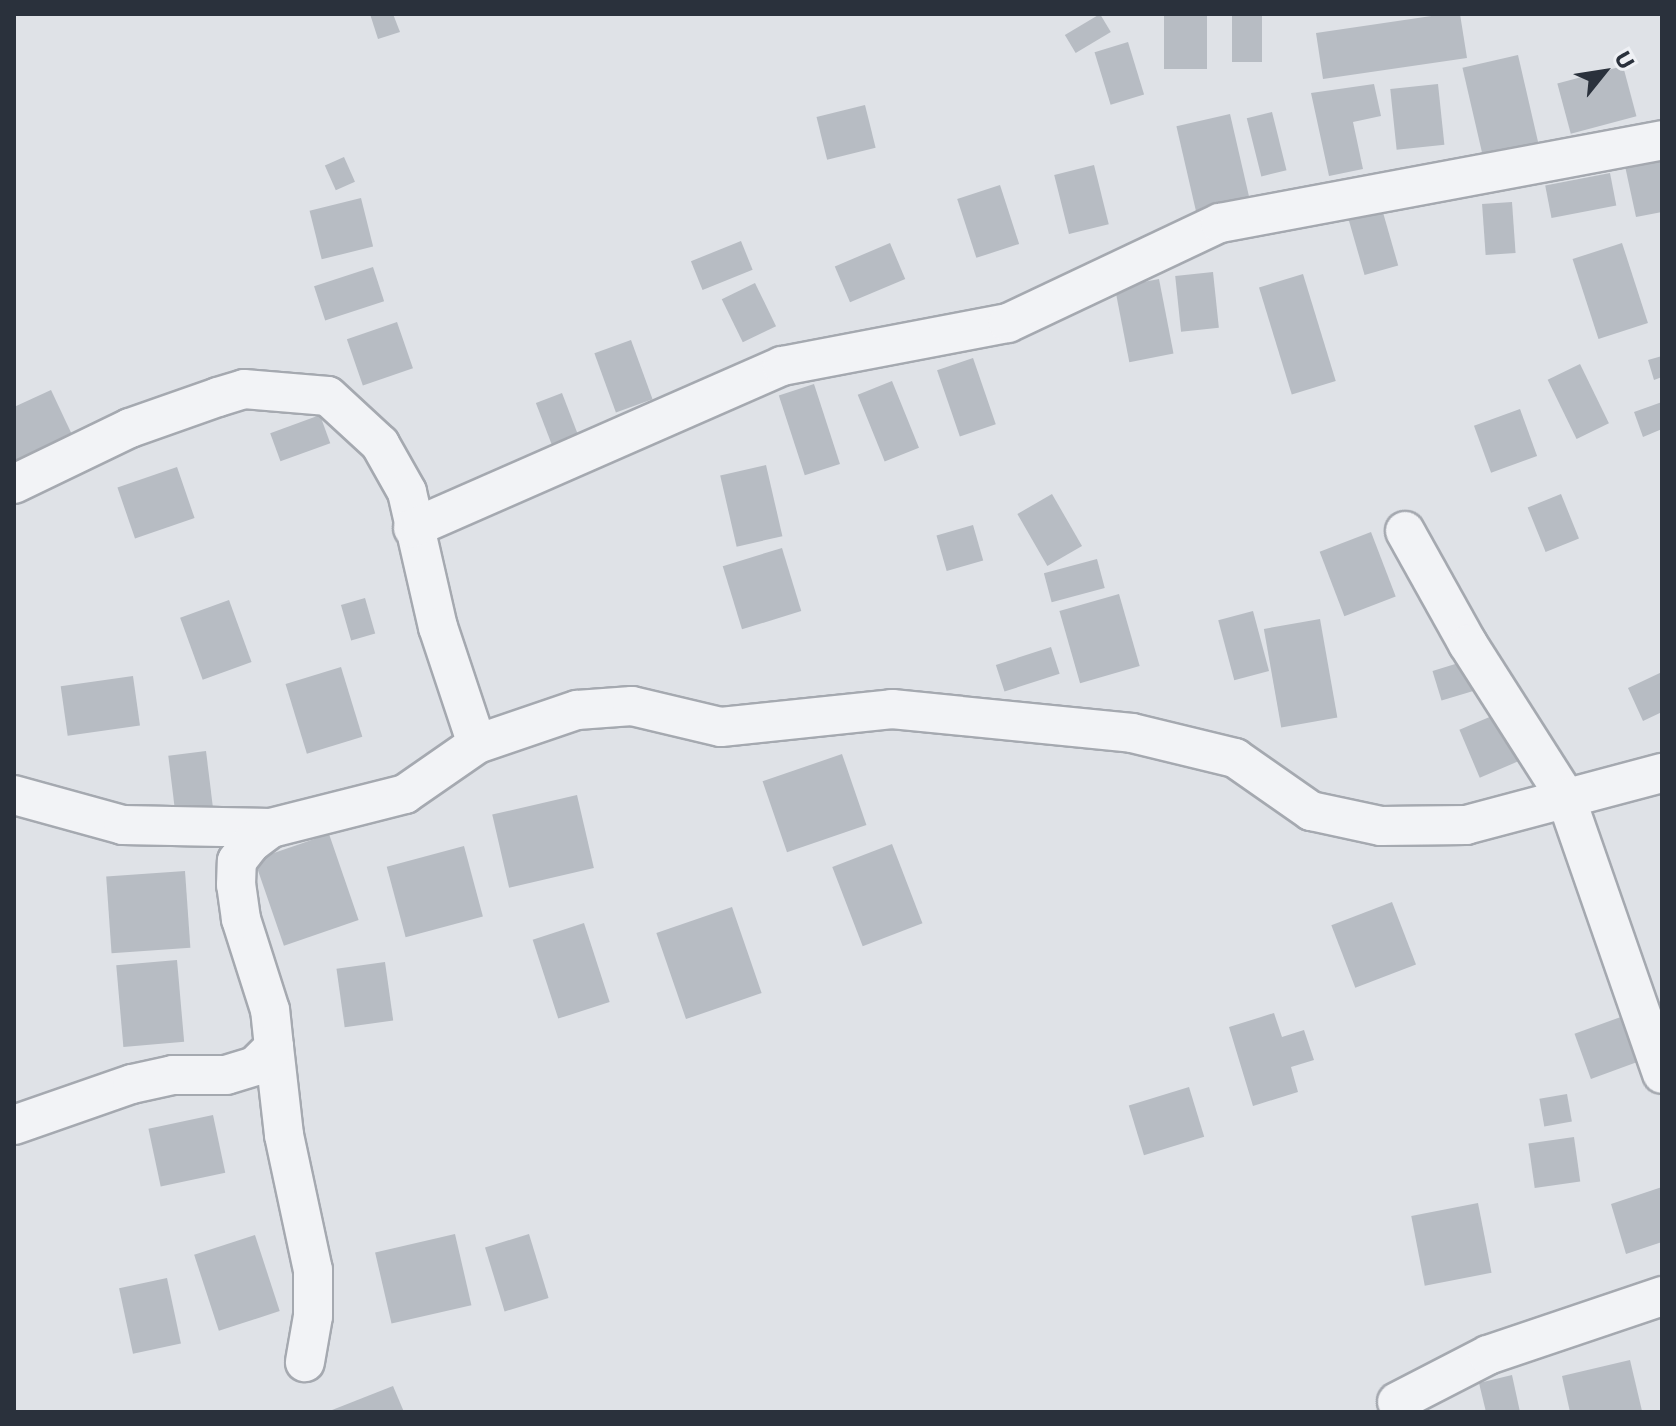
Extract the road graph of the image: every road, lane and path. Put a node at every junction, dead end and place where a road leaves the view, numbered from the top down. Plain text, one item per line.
1 (1662, 140) edge
2 (14, 484) edge
3 (413, 528) junction
4 (1405, 531) dead end
5 (477, 744) junction
6 (1662, 773) edge
7 (14, 795) edge
8 (1566, 798) junction
9 (271, 828) junction
10 (274, 1047) junction
11 (1662, 1074) edge
12 (14, 1125) edge
13 (1662, 1296) edge
14 (305, 1362) dead end
15 (1397, 1402) dead end

1 - 3 street
2 - 3 street
3 - 5 street
4 - 8 street
5 - 8 street
5 - 9 street
6 - 8 street
7 - 9 street
8 - 11 street
9 - 10 street
10 - 12 street
10 - 14 street
13 - 15 street

